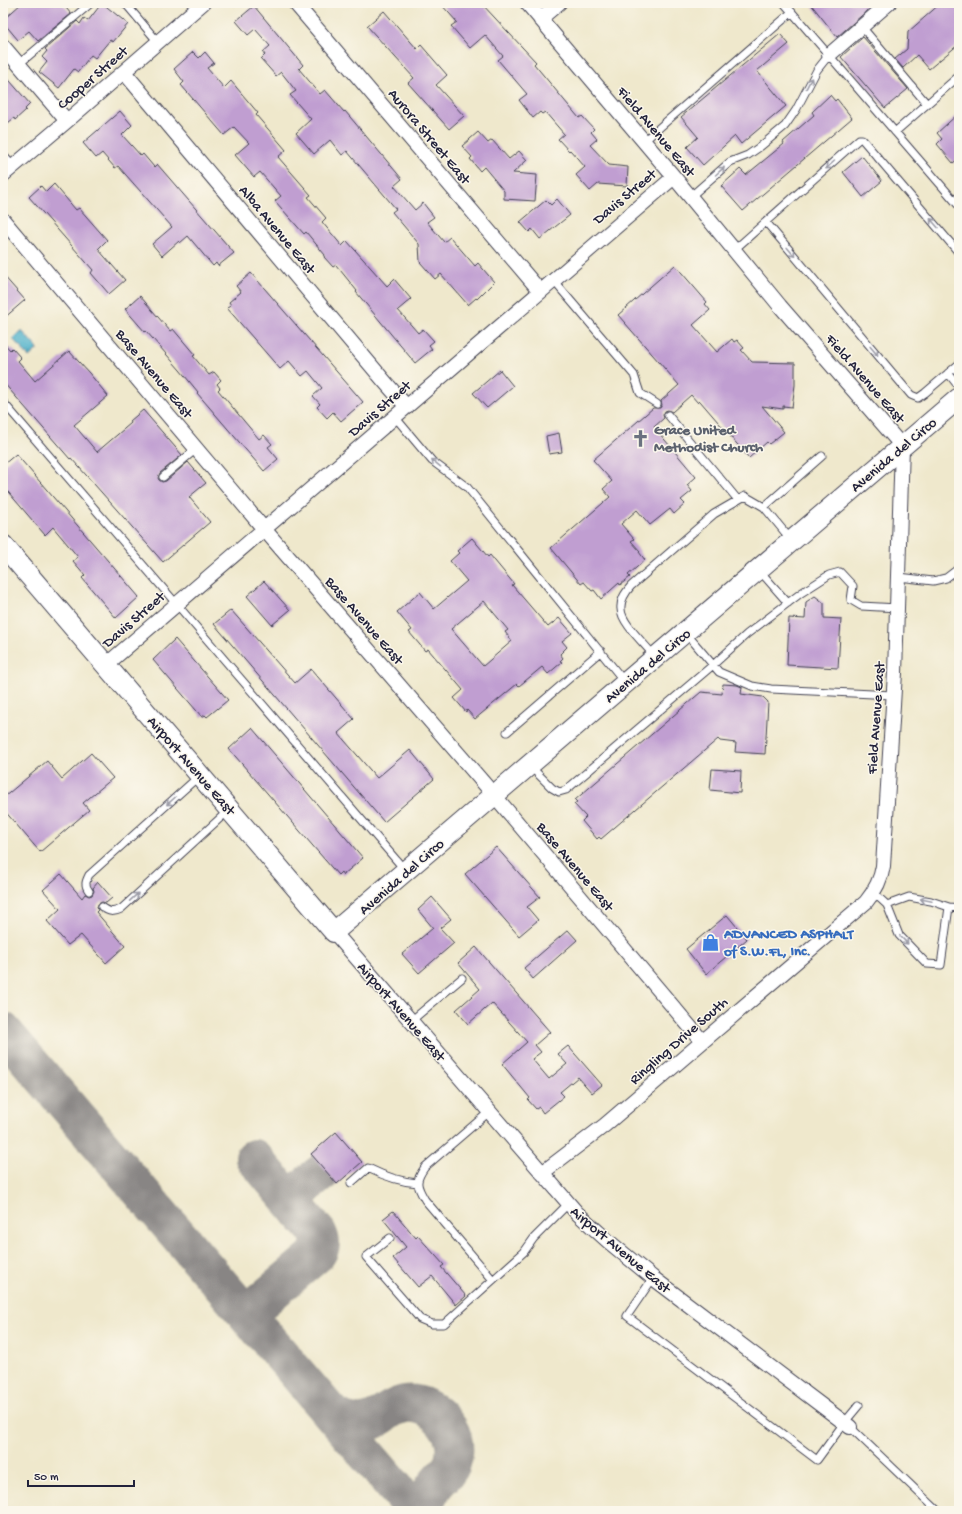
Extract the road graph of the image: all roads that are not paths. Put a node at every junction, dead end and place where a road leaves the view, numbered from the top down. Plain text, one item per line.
1 (91, 3) edge
2 (125, 3) edge
3 (203, 3) edge
4 (295, 3) edge
5 (527, 3) edge
6 (559, 3) edge
7 (784, 3) edge
8 (889, 3) edge
9 (792, 12) junction
10 (540, 19) junction
11 (862, 27) junction
12 (158, 42) junction
13 (3, 46) edge
14 (829, 55) junction
15 (19, 64) junction
16 (124, 72) junction
17 (959, 76) edge
18 (926, 104) junction
19 (67, 121) junction
20 (895, 132) junction
21 (644, 141) junction
22 (3, 155) edge
23 (8, 171) edge
24 (674, 177) junction
25 (690, 197) junction
26 (959, 206) edge
27 (4, 221) edge
28 (766, 222) junction
29 (734, 250) junction
30 (959, 253) edge
31 (553, 280) junction
32 (540, 291) junction
33 (959, 364) edge
34 (948, 373) junction
35 (959, 387) edge
36 (959, 398) edge
37 (3, 402) edge
38 (657, 404) dead end
39 (407, 407) junction
40 (668, 415) dead end
41 (395, 417) junction
42 (902, 446) junction
43 (196, 449) junction
44 (822, 456) dead end
45 (162, 477) dead end
46 (738, 500) junction
47 (764, 507) junction
48 (264, 529) junction
49 (792, 541) junction
50 (3, 545) edge
51 (959, 568) edge
52 (759, 569) junction
53 (899, 577) junction
54 (788, 603) junction
55 (177, 604) junction
56 (898, 608) junction
57 (685, 632) junction
58 (601, 651) junction
59 (656, 657) junction
60 (106, 665) junction
61 (713, 665) junction
62 (626, 683) junction
63 (894, 695) junction
64 (507, 732) dead end
65 (530, 765) junction
66 (200, 775) junction
67 (494, 795) junction
68 (230, 809) junction
69 (406, 871) junction
70 (89, 891) dead end
71 (874, 893) junction
72 (887, 905) junction
73 (102, 907) dead end
74 (949, 907) junction
75 (959, 908) edge
76 (834, 929) joint
77 (334, 932) junction
78 (462, 978) dead end
79 (411, 1021) junction
80 (702, 1041) junction
81 (489, 1112) junction
82 (542, 1173) junction
83 (351, 1183) dead end
84 (418, 1183) junction
85 (568, 1204) junction
86 (390, 1238) dead end
87 (653, 1278) junction
88 (494, 1280) junction
89 (860, 1405) dead end
90 (847, 1425) junction
91 (938, 1511) edge

1 - 15 lane
2 - 12 lane
3 - 12 street, Cooper Street
4 - 32 street, Aurora Street East
5 - 10 street, Field Avenue East
6 - 10 street
7 - 9 lane
8 - 11 street
9 - 14 lane
9 - 21 lane
10 - 21 street, Field Avenue East
11 - 14 street
11 - 18 lane
12 - 16 street, Cooper Street
13 - 15 street
14 - 20 lane
25 -> 14 lane
15 - 19 street
16 - 19 street, Cooper Street
16 - 39 street, Alba Avenue East
17 - 18 lane
18 - 20 lane
19 - 23 street, Cooper Street
20 - 26 lane
21 - 24 street, Field Avenue East
22 - 23 lane
24 - 25 street, Field Avenue East
24 - 31 street, Davis Street
25 - 29 street, Field Avenue East
27 - 43 street, Base Avenue East
28 - 29 lane
30 -> 28 lane
28 -> 34 lane
29 - 42 street, Field Avenue East
31 - 32 street, Davis Street
31 - 38 lane
32 - 39 street, Davis Street
33 - 34 lane
34 - 35 lane
36 - 42 street, Avenida del Circo
37 - 55 lane
39 - 41 street, Davis Street
40 - 46 lane
41 - 48 street, Davis Street
58 -> 41 lane
42 - 49 street, Avenida del Circo
42 - 53 street, Field Avenue East
43 - 45 lane
43 - 48 street, Base Avenue East
44 - 47 lane
46 - 47 lane
46 - 59 lane
47 - 49 lane
48 - 55 street, Davis Street
48 - 67 street, Base Avenue East
49 - 52 street, Avenida del Circo
50 - 60 street, Airport Avenue East
51 - 53 lane
52 - 54 lane
52 - 57 street, Avenida del Circo
53 - 56 street, Field Avenue East
54 - 56 lane
54 - 61 lane
55 - 60 street, Davis Street
55 - 69 lane
56 - 63 street, Field Avenue East
57 - 59 street, Avenida del Circo
57 - 61 lane
58 - 62 lane
58 - 64 lane
59 - 62 street, Avenida del Circo
60 - 66 street, Airport Avenue East
61 - 63 lane
61 - 65 lane
62 - 65 street, Avenida del Circo
63 - 71 street, Field Avenue East
65 - 67 street, Avenida del Circo
66 - 68 street, Airport Avenue East
66 -> 70 lane
67 - 69 street, Avenida del Circo
67 - 80 street, Base Avenue East
73 -> 68 lane
68 - 77 street, Airport Avenue East
69 - 77 street, Avenida del Circo
71 - 72 lane
71 - 76 street, Field Avenue East
74 -> 72 lane
72 -> 74 lane
74 - 75 lane
76 - 80 street, Ringling Drive South
77 - 79 street, Airport Avenue East
78 - 79 lane
79 - 81 street, Airport Avenue East
80 - 82 street, Ringling Drive South
81 - 82 street, Airport Avenue East
81 - 84 lane
82 - 85 street, Airport Avenue East
83 - 84 lane
84 - 88 lane
85 - 87 street, Airport Avenue East
85 - 88 lane
86 - 88 lane
87 - 90 street, Airport Avenue East
87 - 90 lane
89 - 90 lane
90 - 91 lane

